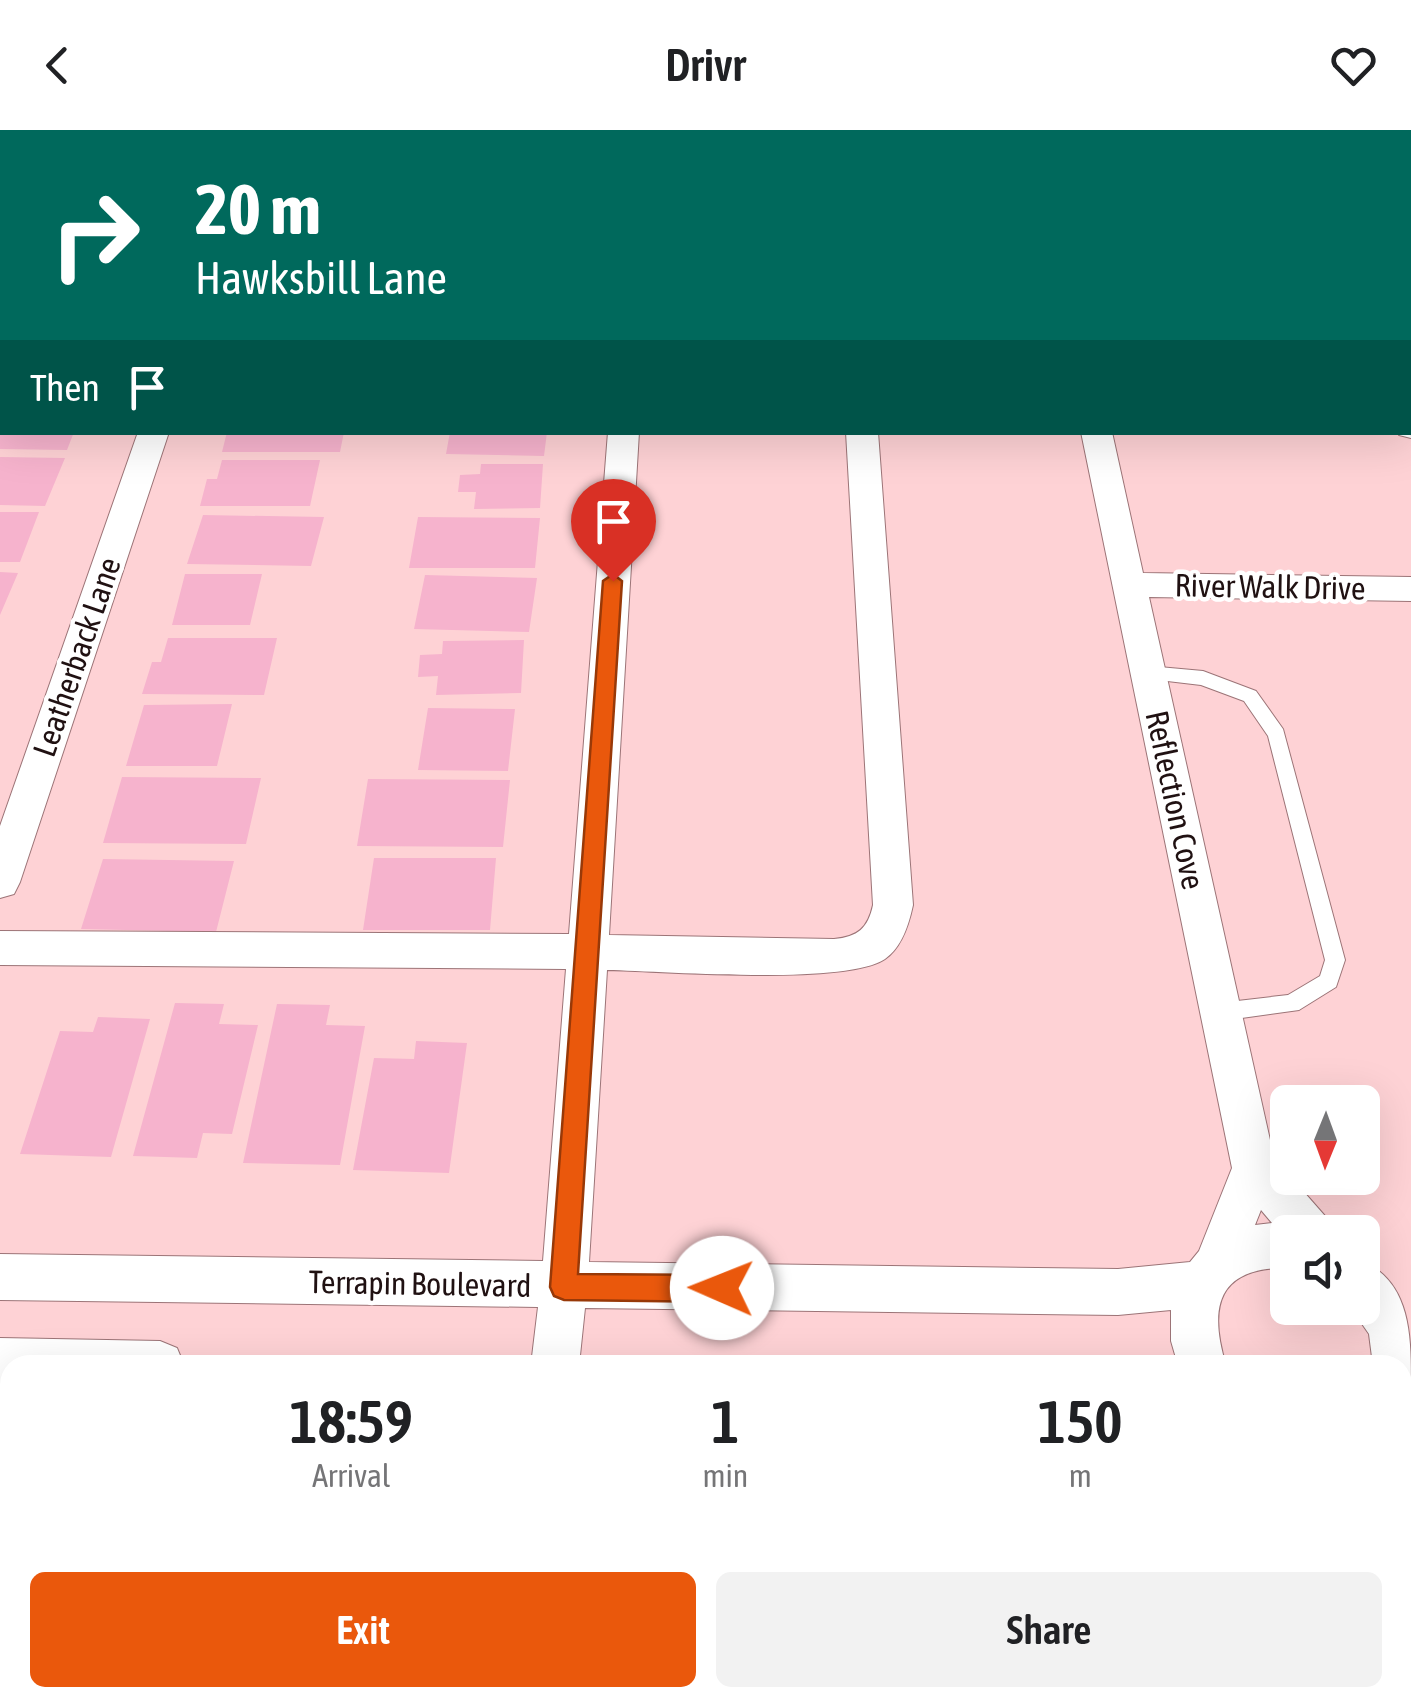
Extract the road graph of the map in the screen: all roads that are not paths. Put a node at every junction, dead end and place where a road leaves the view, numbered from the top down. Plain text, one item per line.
1 (153, 435) edge
2 (624, 435) edge
3 (862, 435) edge
4 (1097, 435) edge
5 (1129, 585) junction
6 (1411, 589) edge
7 (1148, 673) junction
8 (0, 882) edge
9 (0, 948) edge
10 (585, 952) junction
11 (1220, 1012) junction
12 (1254, 1168) junction
13 (1294, 1215) edge
14 (1270, 1247) edge
15 (1210, 1273) junction
16 (0, 1277) edge
17 (564, 1287) junction
18 (1380, 1309) edge
19 (555, 1355) edge
20 (1198, 1355) edge
21 (1398, 1355) edge

1 - 8 street, Leatherback Lane
2 - 10 street
3 - 10 street
4 - 5 street, Reflection Cove
5 - 6 street, River Walk Drive
5 - 7 street, Reflection Cove
7 - 11 street, Reflection Cove
7 - 11 lane
9 - 10 street
10 - 17 street
11 - 12 street, Reflection Cove
12 - 13 street, Reflection Cove
12 - 15 street
14 - 15 street, Terrapin Boulevard
15 - 17 street, Terrapin Boulevard
15 - 20 street
16 - 17 street, Terrapin Boulevard
17 - 19 street
18 - 21 street

